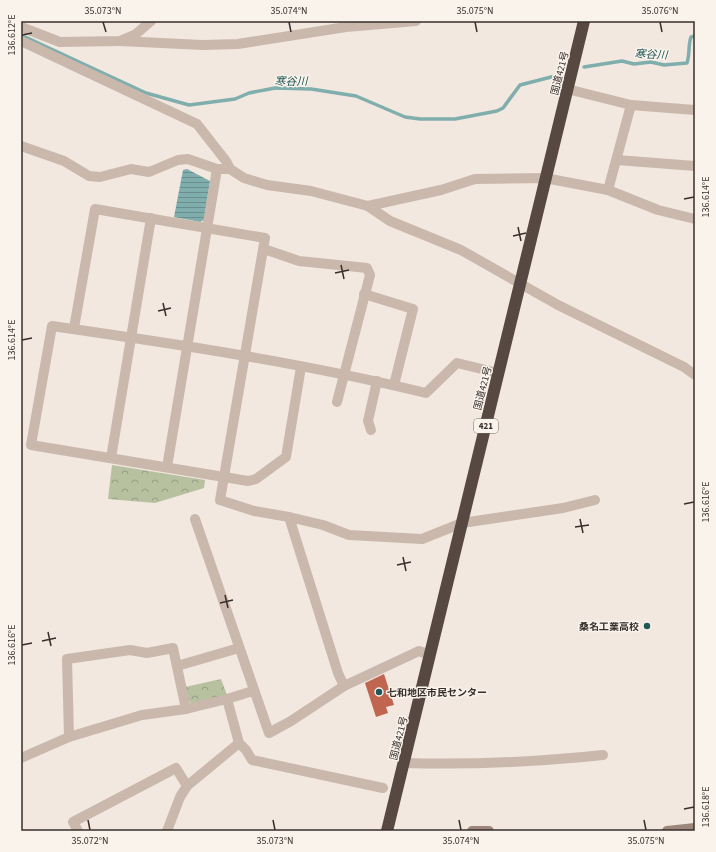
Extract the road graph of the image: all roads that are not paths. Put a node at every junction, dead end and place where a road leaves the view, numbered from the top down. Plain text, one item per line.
1 (151, 21) edge
2 (416, 21) edge
3 (584, 21) edge
4 (21, 27) edge
5 (21, 41) edge
6 (120, 41) junction
7 (567, 88) junction
8 (631, 105) junction
9 (695, 110) edge
10 (21, 146) edge
11 (616, 160) junction
12 (695, 166) edge
13 (217, 169) junction
14 (230, 169) junction
15 (545, 178) junction
16 (608, 190) junction
17 (368, 206) junction
18 (151, 218) junction
19 (695, 219) edge
20 (208, 228) junction
21 (264, 248) junction
22 (520, 284) junction
23 (364, 294) junction
24 (74, 328) junction
25 (132, 338) junction
26 (187, 347) junction
27 (245, 357) junction
28 (301, 367) junction
29 (498, 373) junction
30 (343, 374) junction
31 (695, 375) edge
32 (377, 381) junction
33 (394, 385) junction
34 (337, 402) dead end
35 (371, 430) dead end
36 (111, 458) junction
37 (167, 467) junction
38 (224, 477) junction
39 (595, 500) dead end
40 (289, 517) junction
41 (195, 519) dead end
42 (462, 523) junction
43 (239, 648) junction
44 (430, 655) junction
45 (177, 666) junction
46 (344, 686) junction
47 (253, 691) junction
48 (227, 699) junction
49 (186, 709) junction
50 (69, 737) junction
51 (239, 743) junction
52 (603, 755) dead end
53 (21, 758) edge
54 (404, 763) junction
55 (187, 786) junction
56 (383, 788) dead end
57 (695, 828) edge
58 (78, 831) edge
59 (167, 831) edge
60 (387, 831) edge
61 (472, 831) edge
62 (489, 831) edge
63 (667, 831) edge

1 - 6 street
2 - 6 street
3 - 7 highway, 国道421号 / 421
4 - 6 street
5 - 14 street
7 - 8 street
7 - 15 highway, 国道421号 / 421
8 - 9 street
8 - 11 street
10 - 13 street
11 - 12 street
11 - 16 street
13 - 14 street
13 - 20 street
14 - 17 street
15 - 16 street
15 - 17 street
15 - 22 highway, 国道421号 / 421
16 - 19 street
17 - 22 street
18 - 20 street
18 - 24 street
18 - 25 street
20 - 21 street
20 - 26 street
21 - 23 street
21 - 27 street
22 - 29 highway, 国道421号 / 421
22 - 31 street
23 - 30 street
23 - 33 street
24 - 25 street
24 - 36 street
25 - 26 street
25 - 36 street
26 - 27 street
26 - 37 street
27 - 28 street
27 - 38 street
28 - 30 street
28 - 38 street
29 - 33 street
29 - 42 highway, 国道421号 / 421
30 - 32 street
30 - 34 street
32 - 33 street
32 - 35 street
36 - 37 street
37 - 38 street
38 - 40 street
39 - 42 street
40 - 42 street
40 - 46 street
41 - 43 street
42 - 44 highway, 国道421号 / 421
43 - 45 street
43 - 47 street
44 - 46 street
44 - 54 highway, 国道421号 / 421
45 - 49 street
45 - 50 street
46 - 47 street
47 - 48 street
48 - 49 street
48 - 51 street
49 - 50 street
50 - 53 street
51 - 55 street
51 - 56 street
52 - 54 street
54 - 60 highway, 国道421号 / 421
55 - 58 street
55 - 59 street
57 - 63 street
61 - 62 street

